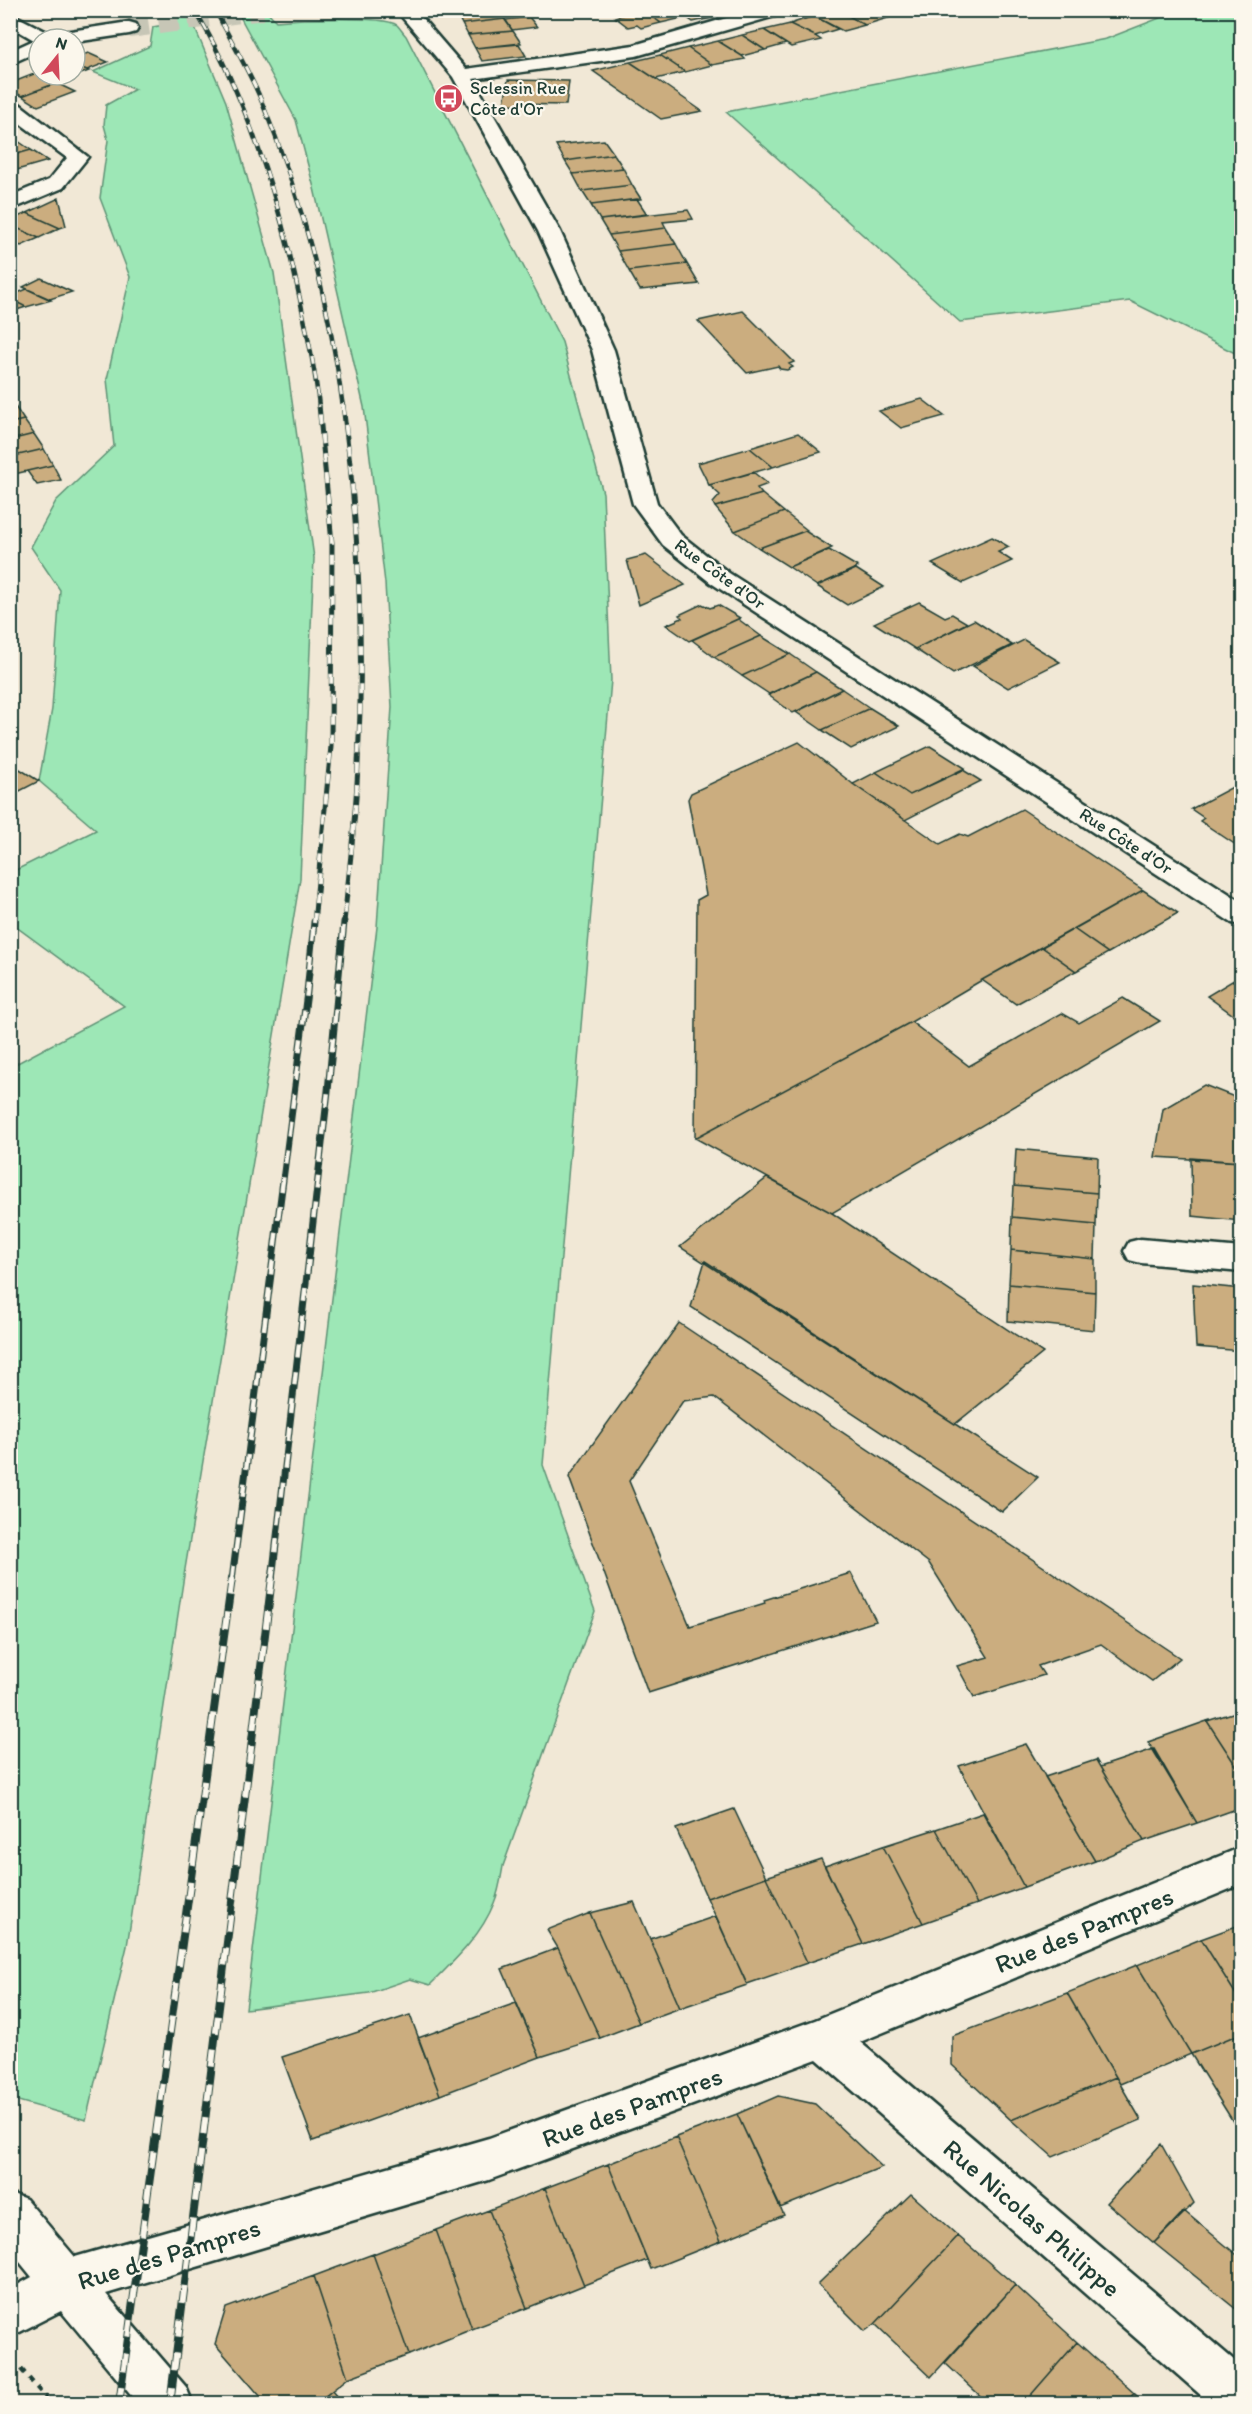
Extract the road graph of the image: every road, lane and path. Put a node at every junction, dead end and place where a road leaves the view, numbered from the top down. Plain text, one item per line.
1 (405, 10) edge
2 (776, 10) edge
3 (10, 18) edge
4 (27, 28) edge
5 (129, 28) tunnel mouth
6 (87, 34) edge
7 (27, 50) edge
8 (10, 58) edge
9 (461, 75) junction
10 (10, 106) edge
11 (10, 204) edge
12 (1242, 916) edge
13 (1141, 1251) dead end
14 (1242, 1260) edge
15 (1242, 1865) edge
16 (823, 2037) junction
17 (10, 2215) edge
18 (69, 2283) junction
19 (10, 2314) edge
20 (17, 2365) dead end
21 (1242, 2398) edge
22 (51, 2403) edge
23 (169, 2403) edge

1 - 9 street, Rue Côte d'Or
2 - 9 street
3 - 4 street
5 - 6 street
7 - 8 street
9 - 12 street, Rue Côte d'Or
10 - 11 street
13 - 14 street
15 - 16 street, Rue des Pampres
16 - 18 street, Rue des Pampres
16 - 21 street, Rue Nicolas Philippe
17 - 18 street
18 - 19 street, Rue des Pampres
18 - 23 street
20 - 22 path

